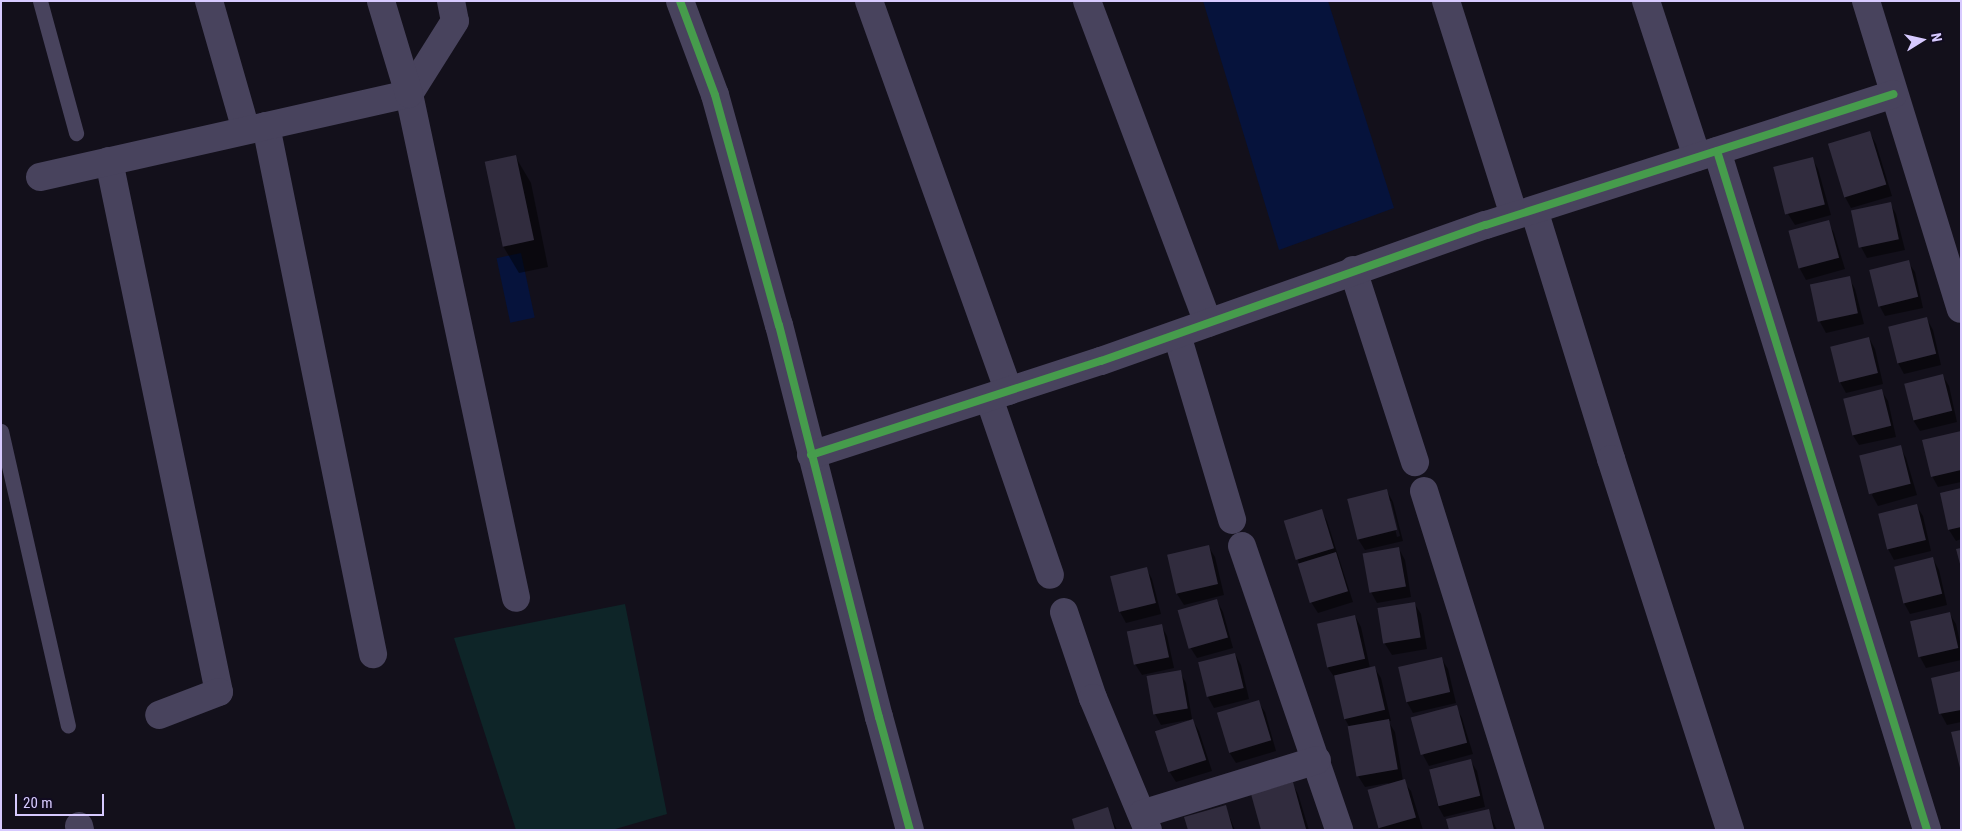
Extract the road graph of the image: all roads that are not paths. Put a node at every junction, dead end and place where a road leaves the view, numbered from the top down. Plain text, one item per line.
1 (40, 1) edge
2 (209, 1) edge
3 (380, 1) edge
4 (451, 1) edge
5 (680, 1) edge
6 (869, 1) edge
7 (1087, 1) edge
8 (1446, 1) edge
9 (1646, 1) edge
10 (1866, 1) edge
11 (408, 94) junction
12 (1893, 94) junction
13 (256, 128) junction
14 (76, 133) dead end
15 (1707, 154) junction
16 (109, 161) junction
17 (40, 176) dead end
18 (1524, 213) junction
19 (1353, 270) junction
20 (1961, 309) edge
21 (1208, 323) junction
22 (1176, 335) junction
23 (999, 395) junction
24 (1, 430) edge
25 (811, 455) junction
26 (1415, 462) dead end
27 (1424, 491) dead end
28 (1232, 520) dead end
29 (1242, 546) dead end
30 (1050, 575) dead end
31 (516, 598) dead end
32 (1064, 612) dead end
33 (373, 654) dead end
34 (159, 715) dead end
35 (68, 725) dead end
36 (1317, 760) junction
37 (1145, 822) edge
38 (910, 830) edge
39 (1340, 830) edge
40 (1530, 830) edge
41 (1730, 830) edge
42 (1928, 830) edge

1 - 14 lane
2 - 13 street
3 - 11 street
4 - 11 street
5 - 25 street
6 - 23 street
7 - 21 street
8 - 18 street
9 - 15 street
10 - 12 street
11 - 13 street
11 - 31 street
12 - 15 street
12 - 20 street
13 - 16 street
13 - 33 street
15 - 18 street
15 - 42 street
16 - 17 street
16 - 34 street
18 - 19 street
18 - 41 street
19 - 21 street
19 - 26 street
21 - 22 street
22 - 23 street
22 - 28 street
23 - 25 street
23 - 30 street
24 - 35 lane
25 - 38 street
27 - 40 street
29 - 36 street
32 - 37 street
36 - 37 street
36 - 39 street

